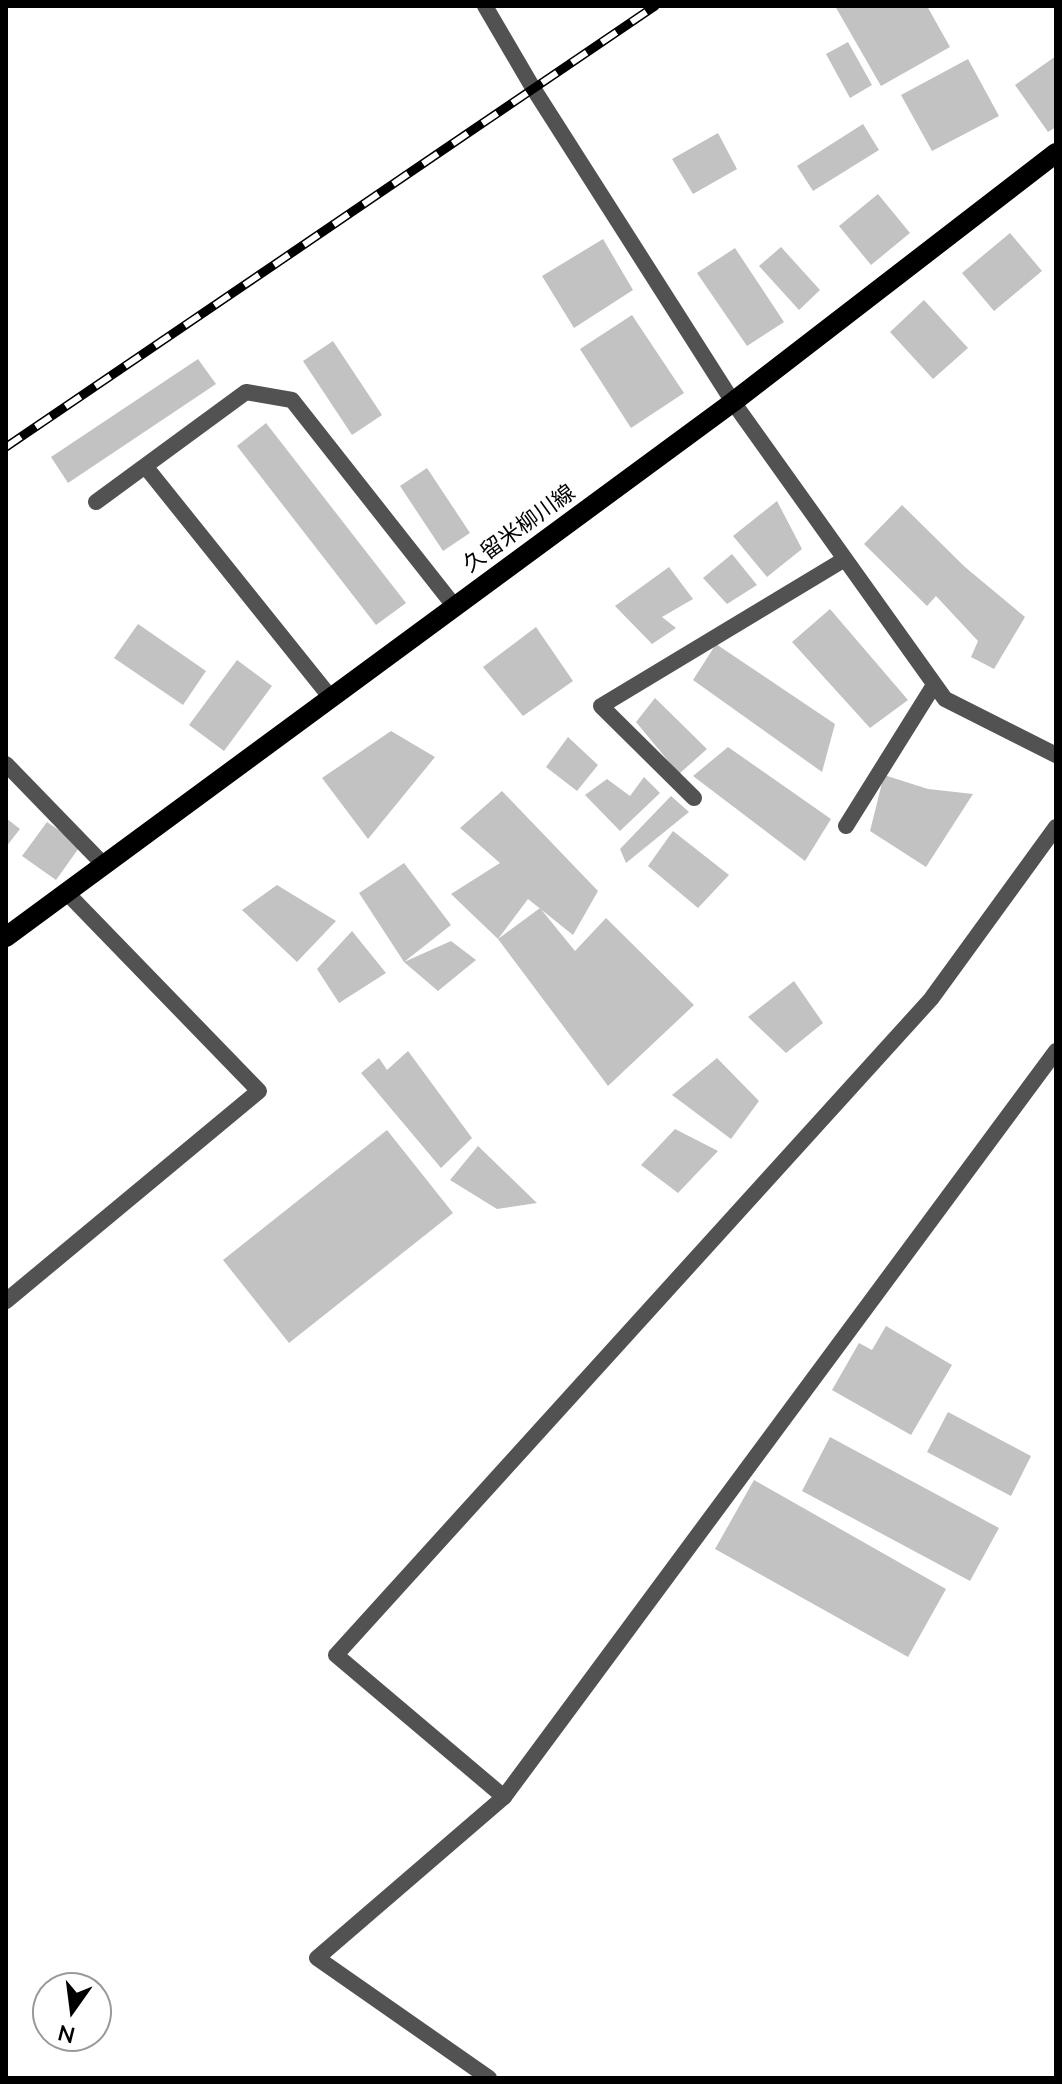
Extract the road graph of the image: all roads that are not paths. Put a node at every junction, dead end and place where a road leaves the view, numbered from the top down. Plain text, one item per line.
1 (485, 6) edge
2 (1056, 153) edge
3 (733, 402) junction
4 (145, 466) junction
5 (96, 502) dead end
6 (845, 559) junction
7 (455, 607) junction
8 (934, 685) junction
9 (331, 698) junction
10 (1056, 755) edge
11 (6, 764) edge
12 (694, 798) dead end
13 (846, 826) dead end
14 (1056, 827) edge
15 (104, 865) junction
16 (66, 892) junction
17 (6, 937) edge
18 (1056, 1051) edge
19 (6, 1301) edge
20 (504, 1797) junction
21 (489, 2078) edge

1 - 3 street
2 - 3 main road, 久留米柳川線
3 - 6 street
3 - 7 main road, 久留米柳川線
4 - 5 street
4 - 7 street
4 - 9 street
6 - 8 street
6 - 12 street
7 - 9 main road, 久留米柳川線
8 - 10 street
8 - 13 street
9 - 15 main road, 久留米柳川線
11 - 15 street
14 - 20 street
15 - 16 main road, 久留米柳川線
16 - 17 main road, 久留米柳川線
16 - 19 street
18 - 20 street
20 - 21 street

